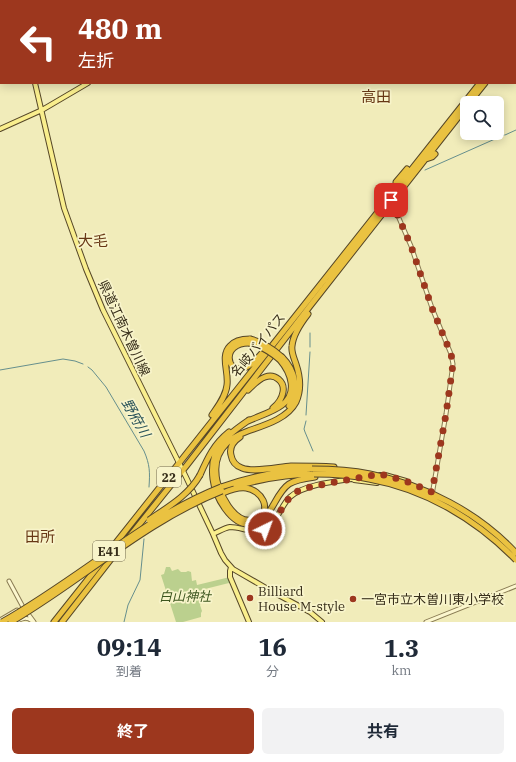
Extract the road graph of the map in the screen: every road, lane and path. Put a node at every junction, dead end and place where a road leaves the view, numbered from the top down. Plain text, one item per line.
1 (36, 84) edge
2 (86, 84) edge
3 (479, 84) edge
4 (484, 84) edge
5 (475, 96) edge
6 (42, 110) junction
7 (460, 115) edge
8 (0, 129) edge
9 (435, 154) dead end
10 (418, 157) dead end
11 (425, 159) junction
12 (396, 188) junction
13 (391, 201) junction
14 (294, 323) junction
15 (284, 333) junction
16 (250, 341) junction
17 (281, 359) junction
18 (266, 413) junction
19 (249, 420) junction
20 (270, 422) junction
21 (214, 429) junction
22 (253, 430) junction
23 (195, 442) junction
24 (179, 464) junction
25 (182, 470) junction
26 (313, 471) junction
27 (369, 476) junction
28 (346, 480) junction
29 (222, 490) junction
30 (432, 492) junction
31 (431, 501) junction
32 (213, 534) junction
33 (516, 550) edge
34 (516, 553) edge
35 (516, 561) edge
36 (94, 562) junction
37 (231, 567) junction
38 (9, 581) dead end
39 (516, 586) edge
40 (23, 607) junction
41 (1, 621) edge
42 (11, 622) edge
43 (16, 622) edge
44 (34, 622) edge
45 (54, 622) edge
46 (62, 622) edge
47 (249, 622) edge
48 (322, 622) edge
49 (426, 622) edge

1 - 6 main road, 県道江南木曽川線
2 - 6 main road
3 - 12 highway, 名岐バイパス
4 - 5 highway
6 - 8 main road
6 - 24 main road, 県道江南木曽川線
7 - 11 highway
9 - 11 highway
10 - 12 highway
11 - 13 highway
12 - 14 highway, 名岐バイパス
13 - 14 highway
13 - 30 street
14 - 15 highway, 名岐バイパス / 22
14 - 20 highway
15 - 16 highway
15 - 21 highway, 名岐バイパス / 22
15 - 23 highway, 名岐バイパス / 22
16 - 17 highway, bridge
16 - 23 highway
17 - 18 highway
17 - 20 highway
18 - 19 highway
18 - 21 highway
19 - 26 highway
19 - 36 highway, bridge
20 - 22 highway
21 - 25 highway, 名岐バイパス / 22
22 - 26 highway
22 - 29 highway
23 - 24 highway, 名岐バイパス / 22
24 - 25 main road, 県道江南木曽川線
24 - 45 highway, 名岐バイパス / 22
25 - 32 main road, 県道江南木曽川線
25 - 46 highway, 名岐バイパス / 22
26 - 27 highway, E41, bridge
26 - 27 highway, bridge
26 - 29 highway, E41
27 - 34 highway, E41, bridge
27 - 35 highway, E41, bridge
28 - 30 main road
28 - 31 main road
28 - 32 main road
29 - 36 highway, E41, bridge
29 - 42 highway, E41, bridge
30 - 31 street
30 - 33 main road
31 - 35 main road
32 - 37 main road, 県道江南木曽川線
36 - 41 highway, E41, bridge
37 - 47 main road, 県道江南木曽川線
37 - 48 main road, 県道江南木曽川線
38 - 40 street
39 - 49 street
40 - 41 street
40 - 44 street
43 - 44 street

